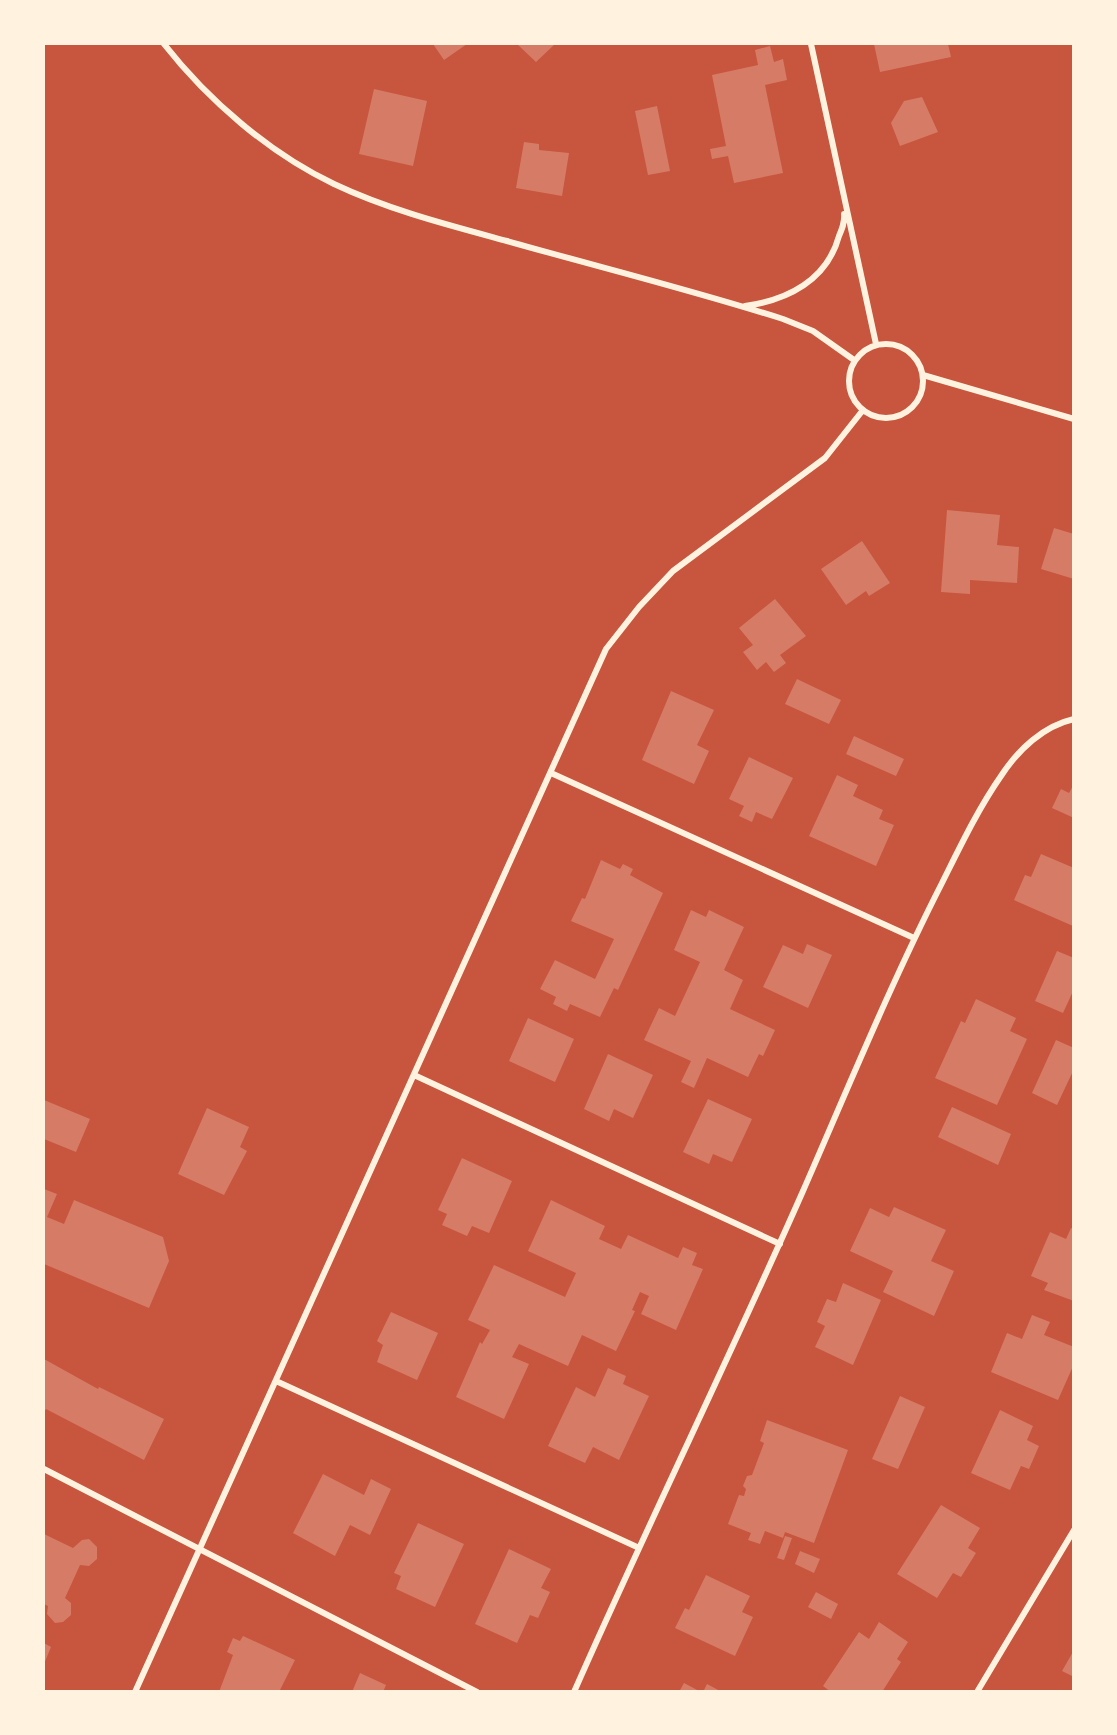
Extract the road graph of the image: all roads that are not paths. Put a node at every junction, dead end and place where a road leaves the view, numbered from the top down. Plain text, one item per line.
1 (164, 44) edge
2 (811, 44) edge
3 (842, 189) junction
4 (742, 306) junction
5 (876, 344) junction
6 (854, 360) junction
7 (923, 375) junction
8 (863, 410) junction
9 (1074, 419) edge
10 (1074, 719) edge
11 (551, 773) junction
12 (914, 938) junction
13 (414, 1075) junction
14 (780, 1244) junction
15 (276, 1381) junction
16 (44, 1468) edge
17 (1074, 1530) edge
18 (638, 1547) junction
19 (200, 1549) junction
20 (135, 1692) edge
21 (477, 1692) edge
22 (574, 1692) edge
23 (977, 1692) edge

1 - 4 street
2 - 3 street
3 - 4 street
3 - 5 street
4 - 6 street
5 - 6 street
5 - 7 street
6 - 8 street
7 - 8 street
7 - 9 street
8 - 11 street
10 - 12 street
11 - 12 street
11 - 13 street
12 - 14 street
13 - 14 street
13 - 15 street
14 - 18 street
15 - 18 street
15 - 19 street
16 - 19 street
17 - 23 street
18 - 22 street
19 - 20 street
19 - 21 street

